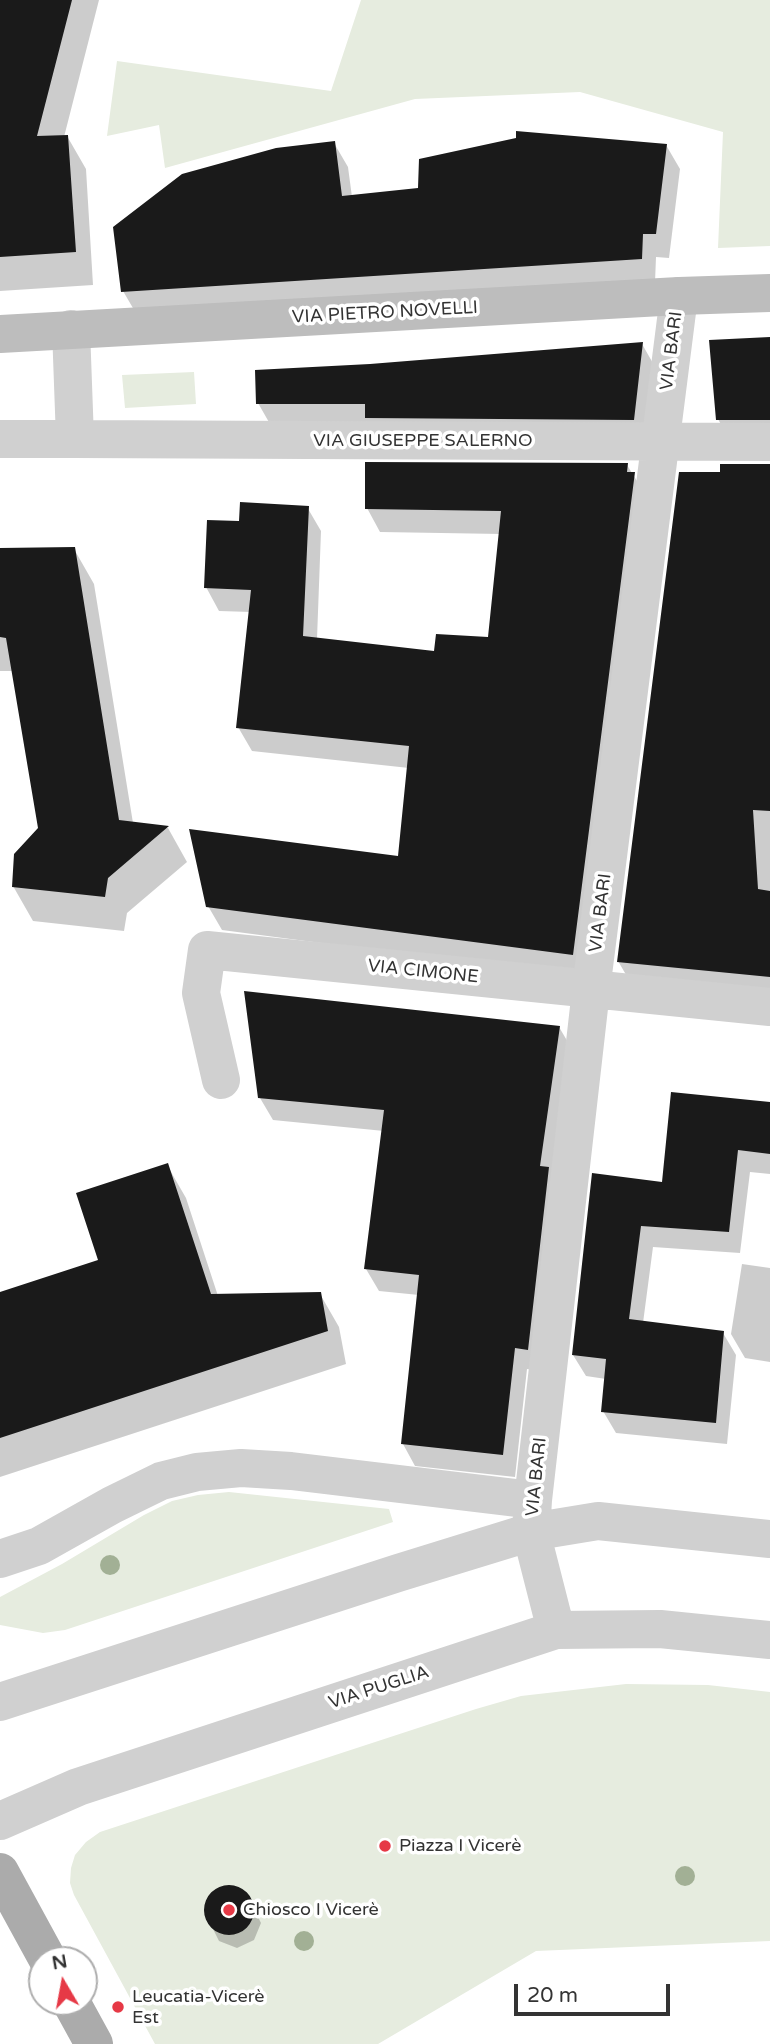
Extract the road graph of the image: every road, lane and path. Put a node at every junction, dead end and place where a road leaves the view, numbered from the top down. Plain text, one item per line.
1 (770, 293) edge
2 (679, 296) junction
3 (71, 329) junction
4 (0, 334) edge
5 (0, 439) edge
6 (75, 439) junction
7 (660, 442) junction
8 (770, 442) edge
9 (591, 990) junction
10 (770, 1007) edge
11 (221, 1080) dead end
12 (532, 1516) junction
13 (770, 1539) edge
14 (0, 1559) edge
15 (556, 1630) junction
16 (770, 1640) edge
17 (0, 1702) edge
18 (0, 1821) edge
19 (0, 1872) edge
20 (40, 1946) edge
21 (79, 2016) edge
22 (94, 2044) edge

1 - 2 main road, VIA PIETRO NOVELLI
2 - 3 main road, VIA PIETRO NOVELLI
2 - 7 street, VIA BARI
3 - 4 main road, VIA PIETRO NOVELLI
3 - 6 street
5 - 6 street, VIA GIUSEPPE SALERNO
6 - 7 street, VIA GIUSEPPE SALERNO
7 - 8 street, VIA GIUSEPPE SALERNO
7 - 9 street, VIA BARI
9 - 10 street, VIA CIMONE
9 - 11 street, VIA CIMONE
9 - 12 street, VIA BARI
12 - 13 street
12 - 14 street
12 - 15 street
12 - 17 street
15 - 16 street, VIA PUGLIA
15 - 18 street, VIA PUGLIA
19 - 20 main road
21 - 22 main road

